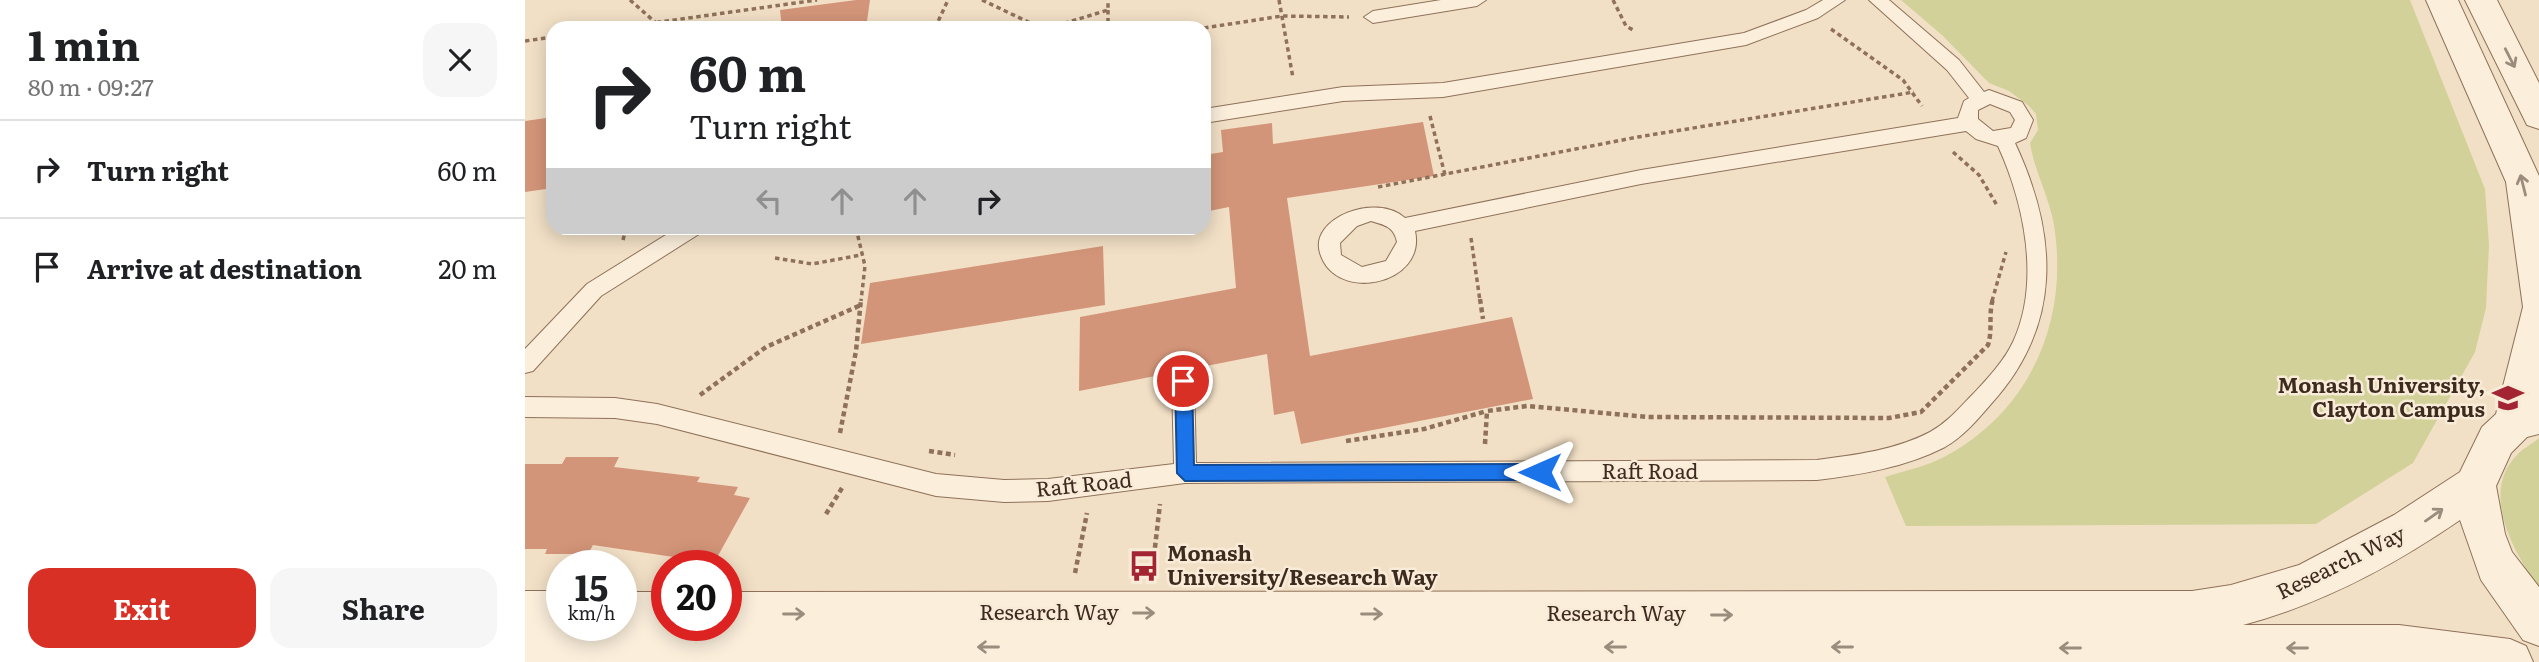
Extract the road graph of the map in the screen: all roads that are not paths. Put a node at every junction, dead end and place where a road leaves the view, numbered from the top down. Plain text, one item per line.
1 (1477, 0) edge
2 (1836, 0) edge
3 (1878, 0) edge
4 (2445, 6) edge
5 (2484, 8) edge
6 (1374, 17) road end
7 (1980, 99) junction
8 (1211, 115) edge
9 (2539, 116) edge
10 (1970, 123) junction
11 (2004, 139) junction
12 (1403, 226) dead end
13 (681, 235) edge
14 (2539, 301) edge
15 (2539, 313) edge
16 (525, 364) edge
17 (1183, 381) dead end
18 (525, 407) edge
19 (2527, 420) edge
20 (1185, 473) junction
21 (2475, 486) junction
22 (525, 613) edge
23 (546, 613) edge
24 (742, 617) edge
25 (2539, 624) edge
26 (1797, 631) junction
27 (884, 641) edge
28 (525, 645) edge
29 (2510, 662) edge

1 - 6 lane
2 - 8 lane
3 - 7 lane
4 - 5 street
14 -> 4 street
5 -> 9 street
7 - 10 lane
7 - 11 lane
10 - 11 lane
10 - 12 lane
11 - 20 lane, Raft Road
13 - 16 lane
15 - 19 street
17 - 20 lane
18 - 20 lane, Raft Road
19 - 21 street
21 - 25 street
26 -> 21 street, Research Way
22 - 23 street
24 -> 27 street, Research Way
26 - 27 street, Research Way
29 -> 26 street, Research Way
27 - 28 street, Research Way

